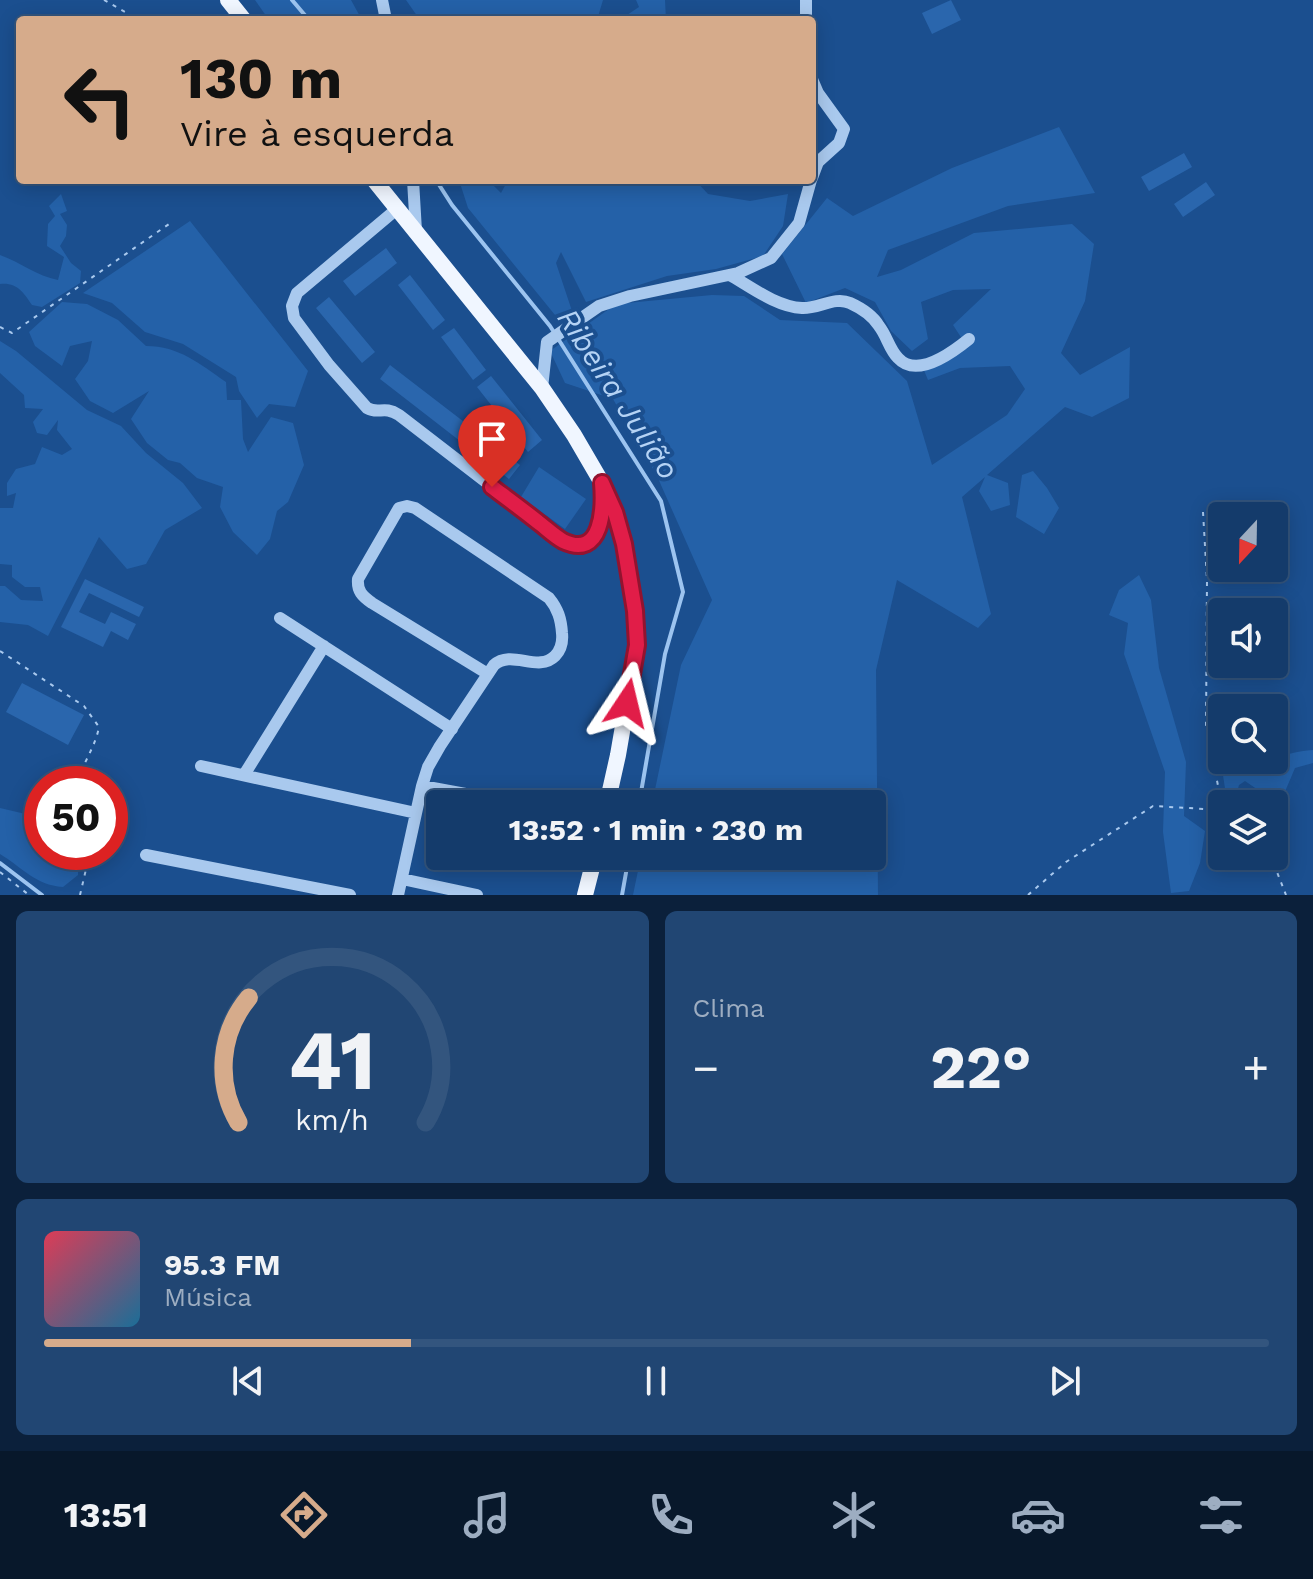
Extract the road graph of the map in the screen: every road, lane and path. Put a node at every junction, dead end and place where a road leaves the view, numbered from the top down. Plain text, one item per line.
1 (104, 0) edge
2 (228, 0) edge
3 (132, 16) edge
4 (241, 16) edge
5 (816, 88) edge
6 (816, 168) edge
7 (377, 184) edge
8 (413, 184) edge
9 (811, 184) edge
10 (398, 208) junction
11 (169, 224) dead end
12 (416, 231) junction
13 (730, 275) junction
14 (0, 327) edge
15 (969, 339) dead end
16 (542, 388) junction
17 (602, 483) junction
18 (1203, 512) dead end
19 (280, 618) dead end
20 (324, 646) junction
21 (0, 651) edge
22 (488, 674) junction
23 (452, 729) junction
24 (83, 766) edge
25 (201, 766) dead end
26 (244, 775) junction
27 (422, 786) junction
28 (444, 790) edge
29 (610, 790) edge
30 (1219, 790) edge
31 (1208, 809) edge
32 (416, 813) junction
33 (146, 855) dead end
34 (86, 870) edge
35 (591, 870) edge
36 (1276, 870) edge
37 (0, 872) edge
38 (402, 879) junction
39 (29, 895) edge
40 (80, 895) edge
41 (350, 895) edge
42 (398, 895) edge
43 (477, 895) edge
44 (585, 895) edge
45 (1028, 895) edge
46 (1286, 895) edge

1 - 3 path
2 - 4 main road
5 - 6 lane
7 - 10 main road
8 - 12 lane
9 - 13 lane
10 - 12 main road
10 - 17 lane
11 - 14 path
12 - 16 main road
13 - 15 lane
13 - 16 lane
16 - 17 main road
17 - 29 main road
18 - 30 path
19 - 20 lane
20 - 23 lane
20 - 26 lane
21 - 24 path
22 - 22 lane
22 - 23 lane
23 - 27 lane
25 - 26 lane
26 - 32 lane
27 - 28 lane
27 - 32 lane
31 - 45 path
32 - 38 lane
33 - 41 lane
34 - 40 path
35 - 44 main road
36 - 46 path
37 - 39 path
38 - 42 lane
38 - 43 lane

